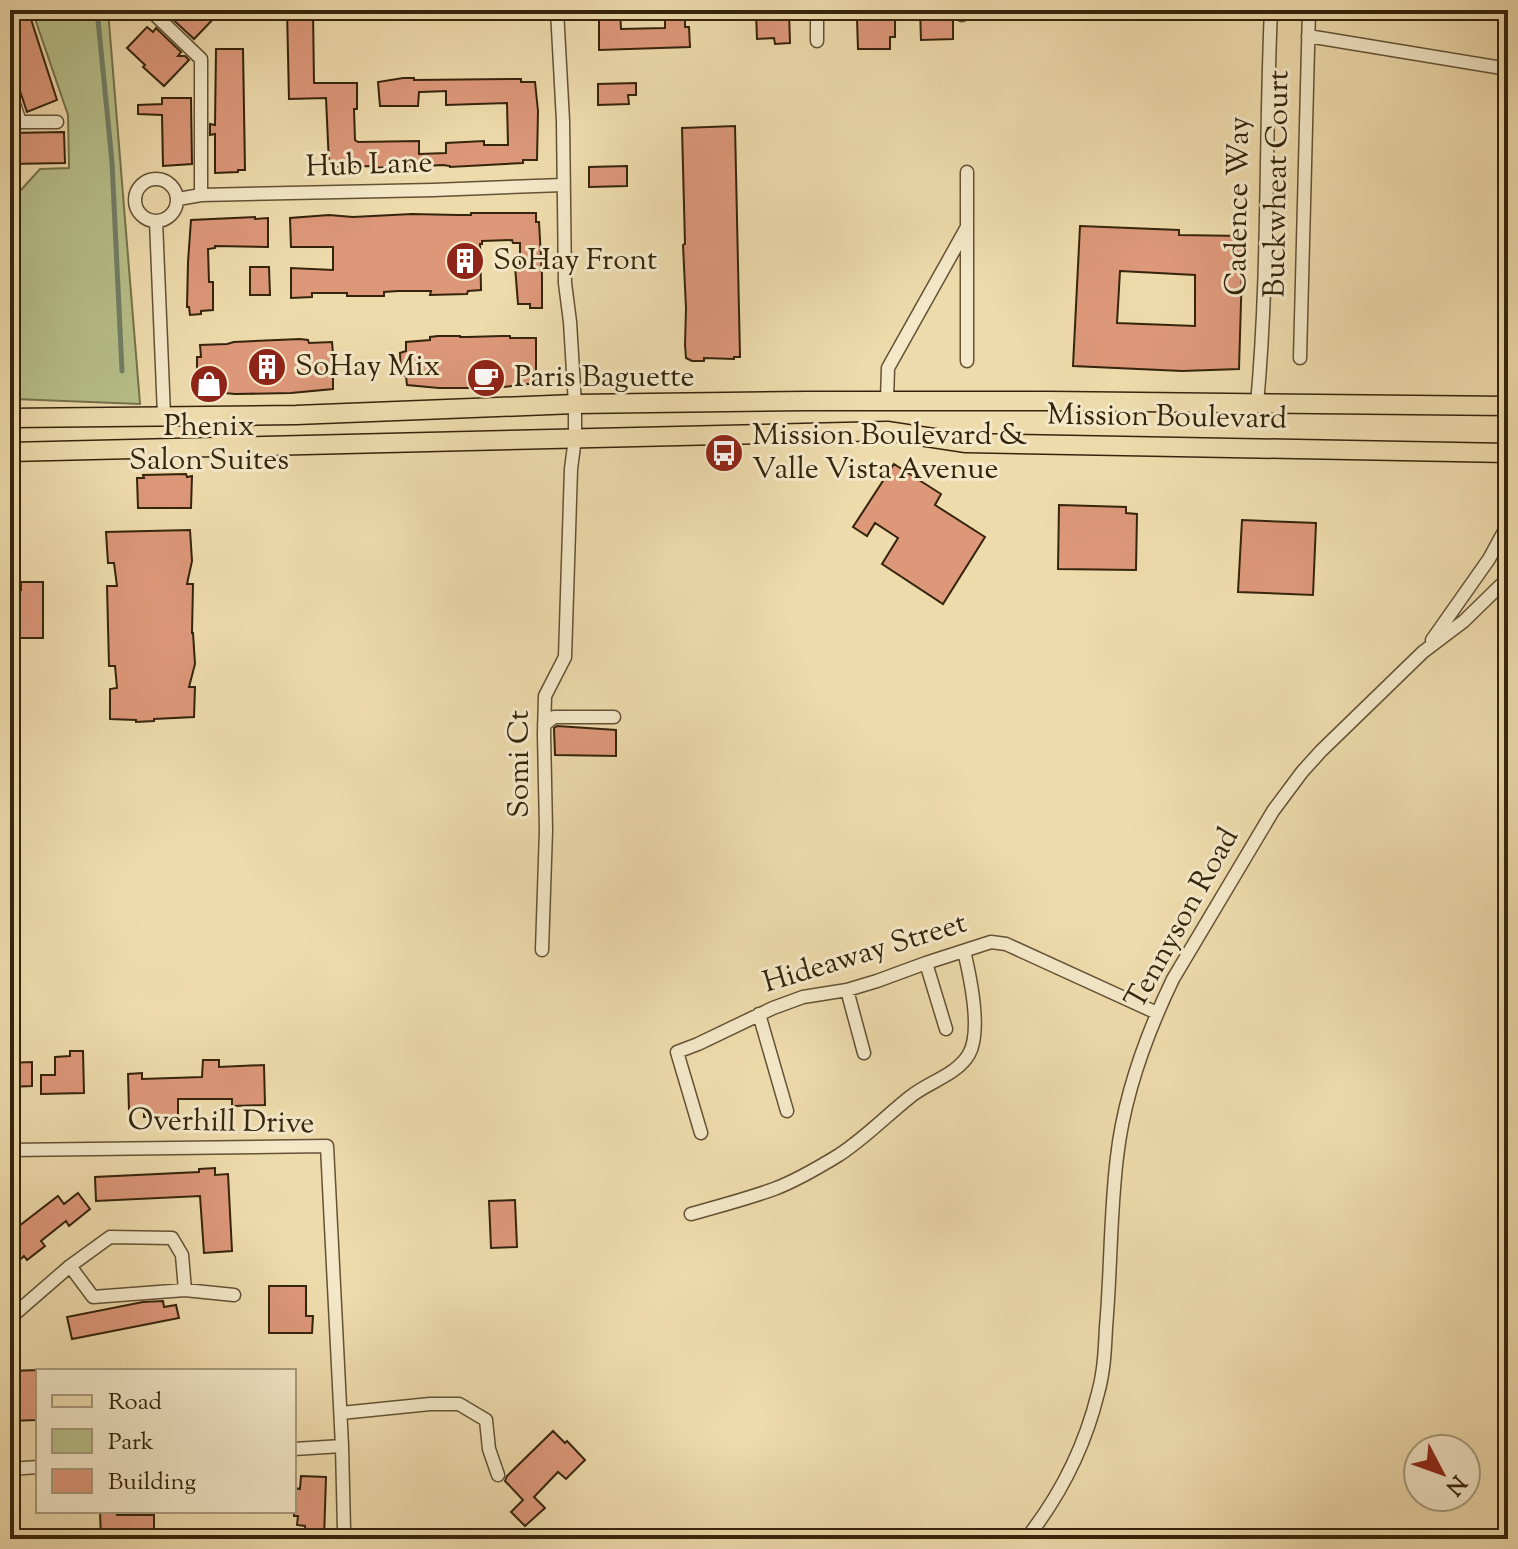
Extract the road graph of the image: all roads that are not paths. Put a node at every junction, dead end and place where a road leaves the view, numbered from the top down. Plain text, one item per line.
1 (150, 10) edge
2 (557, 10) edge
3 (817, 10) edge
4 (1271, 10) edge
5 (1309, 10) edge
6 (1489, 10) edge
7 (1508, 13) edge
8 (1308, 36) junction
9 (817, 41) dead end
10 (1508, 69) edge
11 (10, 92) edge
12 (15, 122) edge
13 (57, 122) dead end
14 (967, 172) dead end
15 (563, 185) junction
16 (201, 195) junction
17 (178, 199) junction
18 (156, 221) junction
19 (967, 227) junction
20 (1300, 358) dead end
21 (967, 361) dead end
22 (887, 400) junction
23 (575, 404) junction
24 (1257, 404) junction
25 (1508, 406) edge
26 (164, 415) junction
27 (10, 418) edge
28 (575, 438) junction
29 (10, 452) edge
30 (1508, 453) edge
31 (1508, 524) edge
32 (1508, 578) edge
33 (1423, 652) junction
34 (614, 717) dead end
35 (544, 725) junction
36 (542, 950) dead end
37 (964, 951) junction
38 (926, 963) junction
39 (847, 990) junction
40 (1157, 1013) junction
41 (759, 1014) junction
42 (946, 1029) dead end
43 (864, 1053) dead end
44 (787, 1111) dead end
45 (701, 1133) dead end
46 (10, 1150) edge
47 (691, 1214) dead end
48 (70, 1266) junction
49 (185, 1290) junction
50 (234, 1295) dead end
51 (10, 1318) edge
52 (341, 1413) junction
53 (342, 1446) junction
54 (296, 1449) edge
55 (36, 1467) edge
56 (10, 1469) edge
57 (498, 1475) dead end
58 (344, 1530) dead end
59 (1026, 1539) edge

1 - 16 street
2 - 15 street, Somi Ct
3 - 9 street
4 - 24 street, Cadence Way
5 - 8 street, Buckwheat Court
6 - 7 street
8 - 10 street
8 - 20 street, Buckwheat Court
11 - 12 street
12 - 13 street
14 - 19 street
15 - 16 street, Hub Lane
15 - 23 street, Somi Ct
16 - 17 street, Hub Lane
17 - 18 street
17 - 18 street
18 - 26 street
19 - 21 street
19 - 22 street
22 - 23 main road, Mission Boulevard
22 - 24 main road, Mission Boulevard
23 - 26 main road, Mission Boulevard
23 - 28 street, Somi Ct
24 - 25 main road, Mission Boulevard
26 - 27 main road, Mission Boulevard
28 - 29 main road, Mission Boulevard
28 - 30 main road, Mission Boulevard
28 - 35 street, Somi Ct
31 - 33 street, Tennyson Road
32 - 33 street, Tennyson Road
33 - 40 street, Tennyson Road
34 - 35 street
35 - 36 street, Somi Ct
37 - 38 street, Hideaway Street
37 - 40 street, Hideaway Street
37 - 47 street
38 - 39 street, Hideaway Street
38 - 42 street
39 - 41 street, Hideaway Street
39 - 43 street
40 - 59 street, Tennyson Road
41 - 44 street
41 - 45 street, Hideaway Street
46 - 52 street, Overhill Drive
48 - 49 street
48 - 49 street
48 - 51 street
49 - 50 street
52 - 53 street, Overhill Drive
52 - 57 street
53 - 54 street
53 - 58 street, Overhill Drive
55 - 56 street

